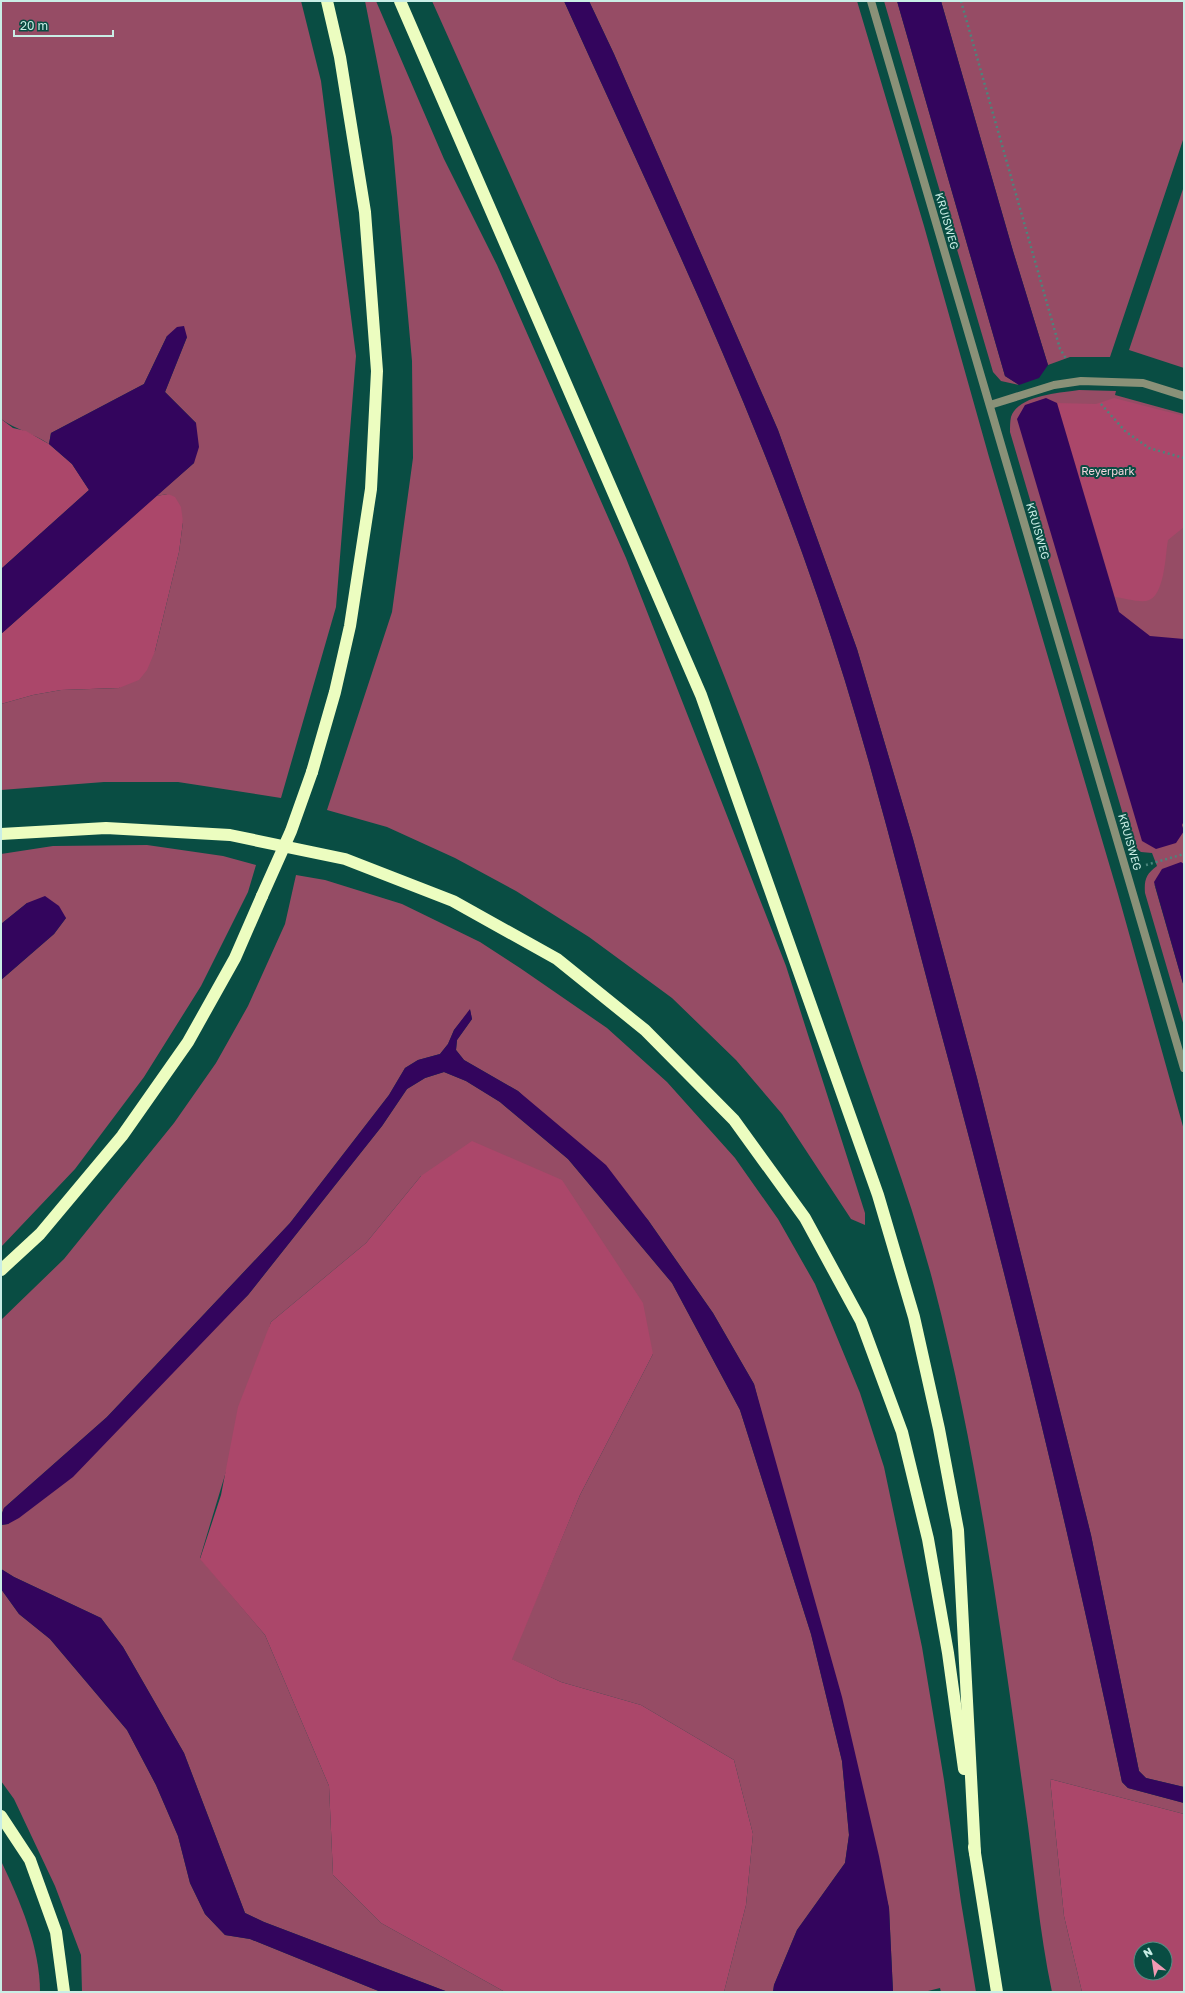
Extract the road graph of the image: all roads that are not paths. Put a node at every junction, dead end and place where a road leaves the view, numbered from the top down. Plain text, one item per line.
1 (327, 1) edge
2 (400, 1) edge
3 (871, 1) edge
4 (1184, 396) edge
5 (990, 405) junction
6 (1, 834) edge
7 (1184, 1068) edge
8 (1, 1270) edge
9 (1, 1816) edge
10 (975, 1853) junction
11 (64, 1992) edge
12 (997, 1992) edge

1 - 8 highway, bridge
2 - 10 highway
3 - 5 street, KRUISWEG
4 - 5 street
5 - 7 street, KRUISWEG
6 - 10 highway
9 - 11 highway
10 - 12 highway

